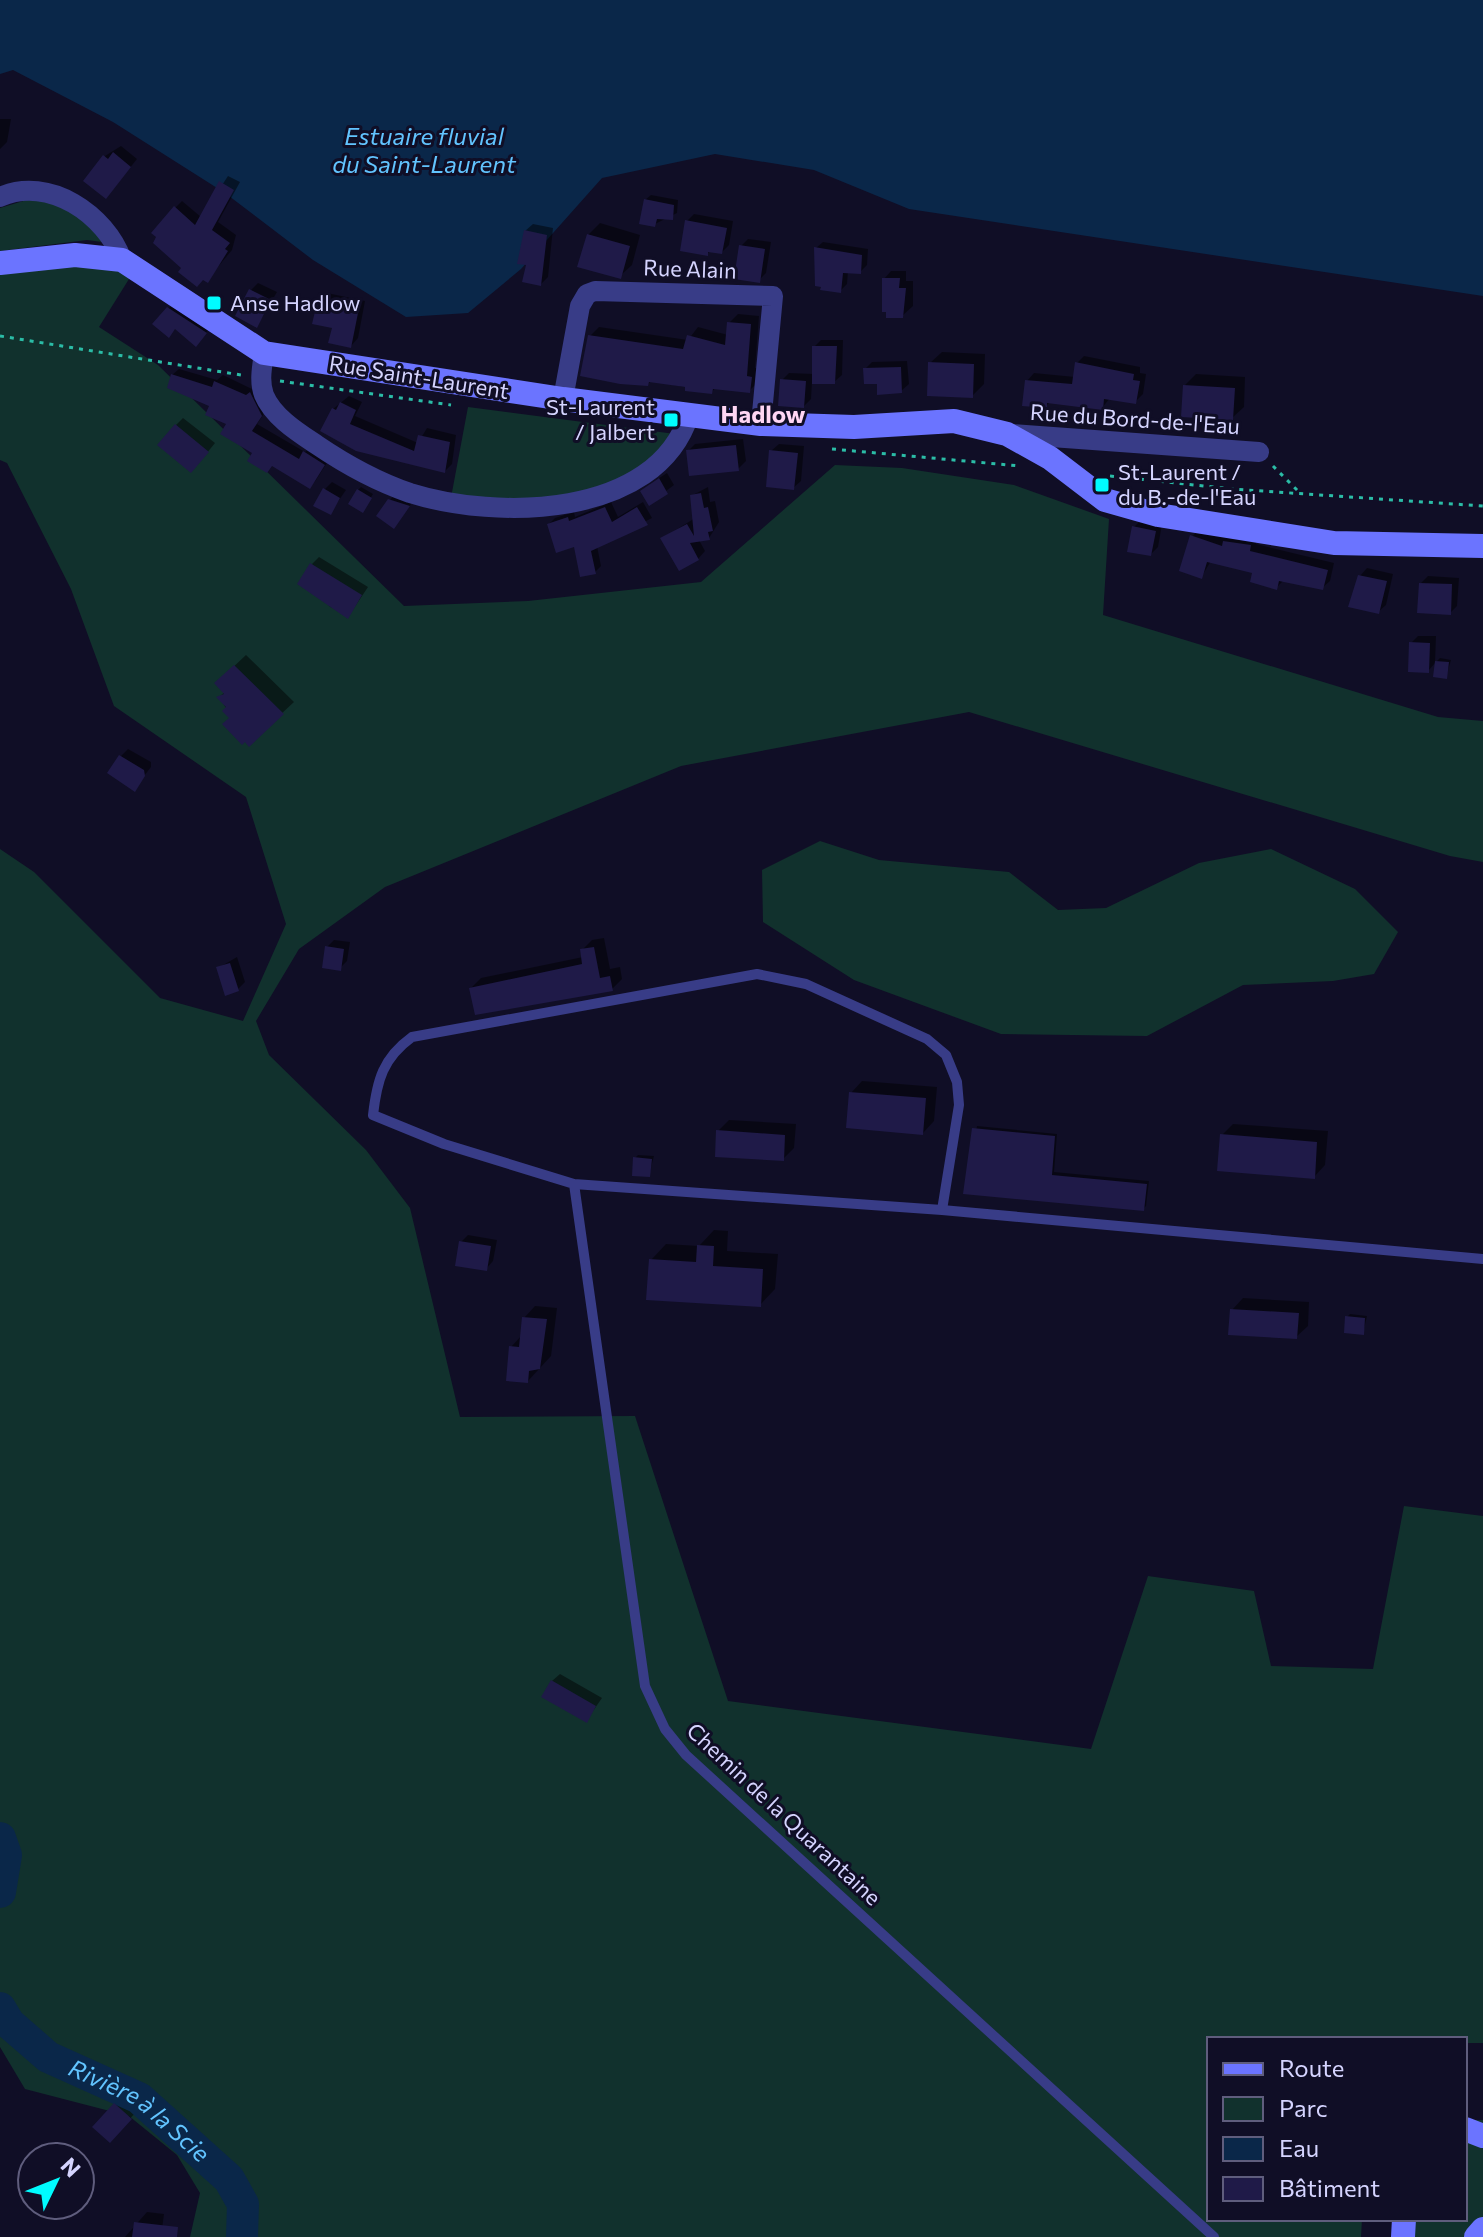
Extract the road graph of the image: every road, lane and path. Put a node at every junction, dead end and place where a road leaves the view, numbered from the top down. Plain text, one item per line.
1 (0, 197) edge
2 (122, 260) junction
3 (0, 263) edge
4 (264, 353) junction
5 (563, 399) junction
6 (689, 415) junction
7 (761, 424) junction
8 (1007, 434) junction
9 (1259, 452) joint
10 (1301, 494) dead end
11 (1483, 546) edge
12 (574, 1184) junction
13 (942, 1210) junction
14 (1483, 1259) edge
15 (1483, 2230) edge
16 (1214, 2237) edge
17 (1476, 2237) edge

1 - 2 street, Rue Saint-Laurent
2 - 3 street, Rue Saint-Laurent
2 - 4 street, Rue Saint-Laurent
4 - 5 street, Rue Saint-Laurent
4 - 6 street
5 - 6 street, Rue Saint-Laurent
5 - 7 street, Rue Alain
6 - 7 street, Rue Saint-Laurent
7 - 8 street, Rue Saint-Laurent
8 - 9 street, Rue du Bord-de-l'Eau
8 - 11 street, Rue Saint-Laurent
9 - 10 path
12 - 13 lane
12 - 13 lane
12 - 16 lane, Chemin de la Quarantaine
13 - 14 lane
15 - 17 street

